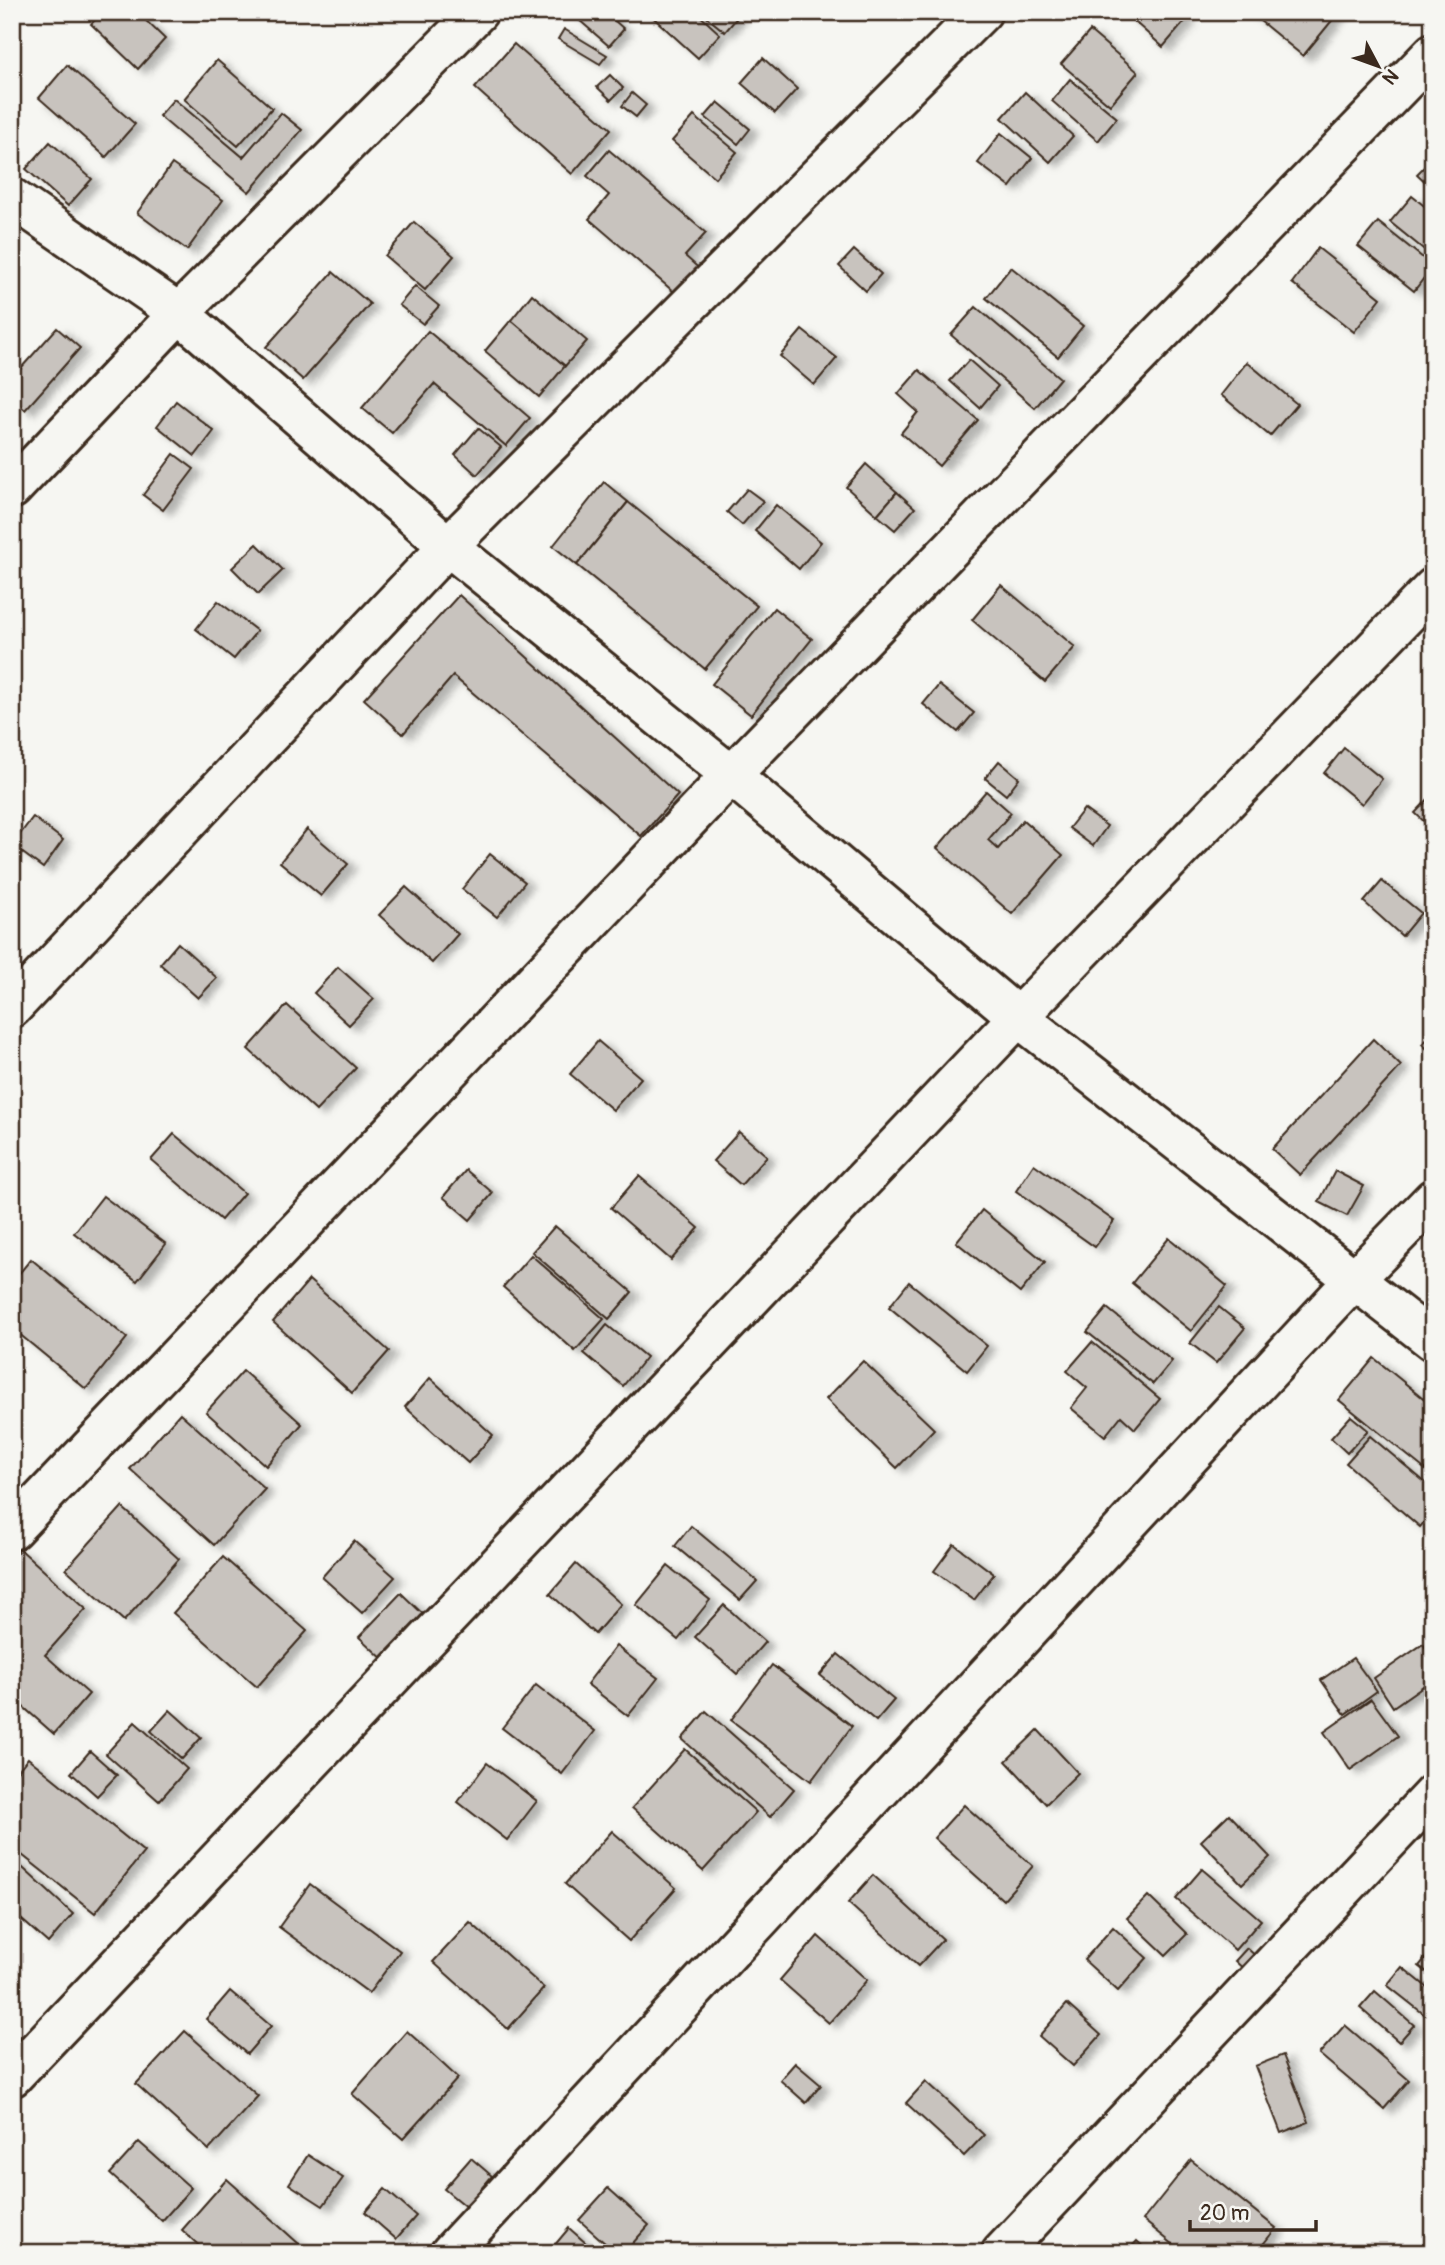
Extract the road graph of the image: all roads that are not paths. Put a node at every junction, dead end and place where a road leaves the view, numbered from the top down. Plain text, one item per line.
1 (478, 12) edge
2 (982, 12) edge
3 (1433, 53) edge
4 (12, 198) edge
5 (179, 313) junction
6 (12, 489) edge
7 (448, 546) junction
8 (1433, 588) edge
9 (730, 775) junction
10 (12, 1008) edge
11 (1018, 1017) junction
12 (1433, 1199) edge
13 (1354, 1280) junction
14 (1433, 1341) edge
15 (12, 1530) edge
16 (1433, 1794) edge
17 (12, 2077) edge
18 (450, 2253) edge
19 (1001, 2253) edge

1 - 5 street
2 - 7 street
3 - 9 street
4 - 5 street
5 - 6 street
5 - 7 street
7 - 9 street
7 - 10 street
8 - 11 street
9 - 11 street
9 - 15 street
11 - 13 street
11 - 17 street
12 - 13 street
13 - 14 street
13 - 18 street
16 - 19 street

